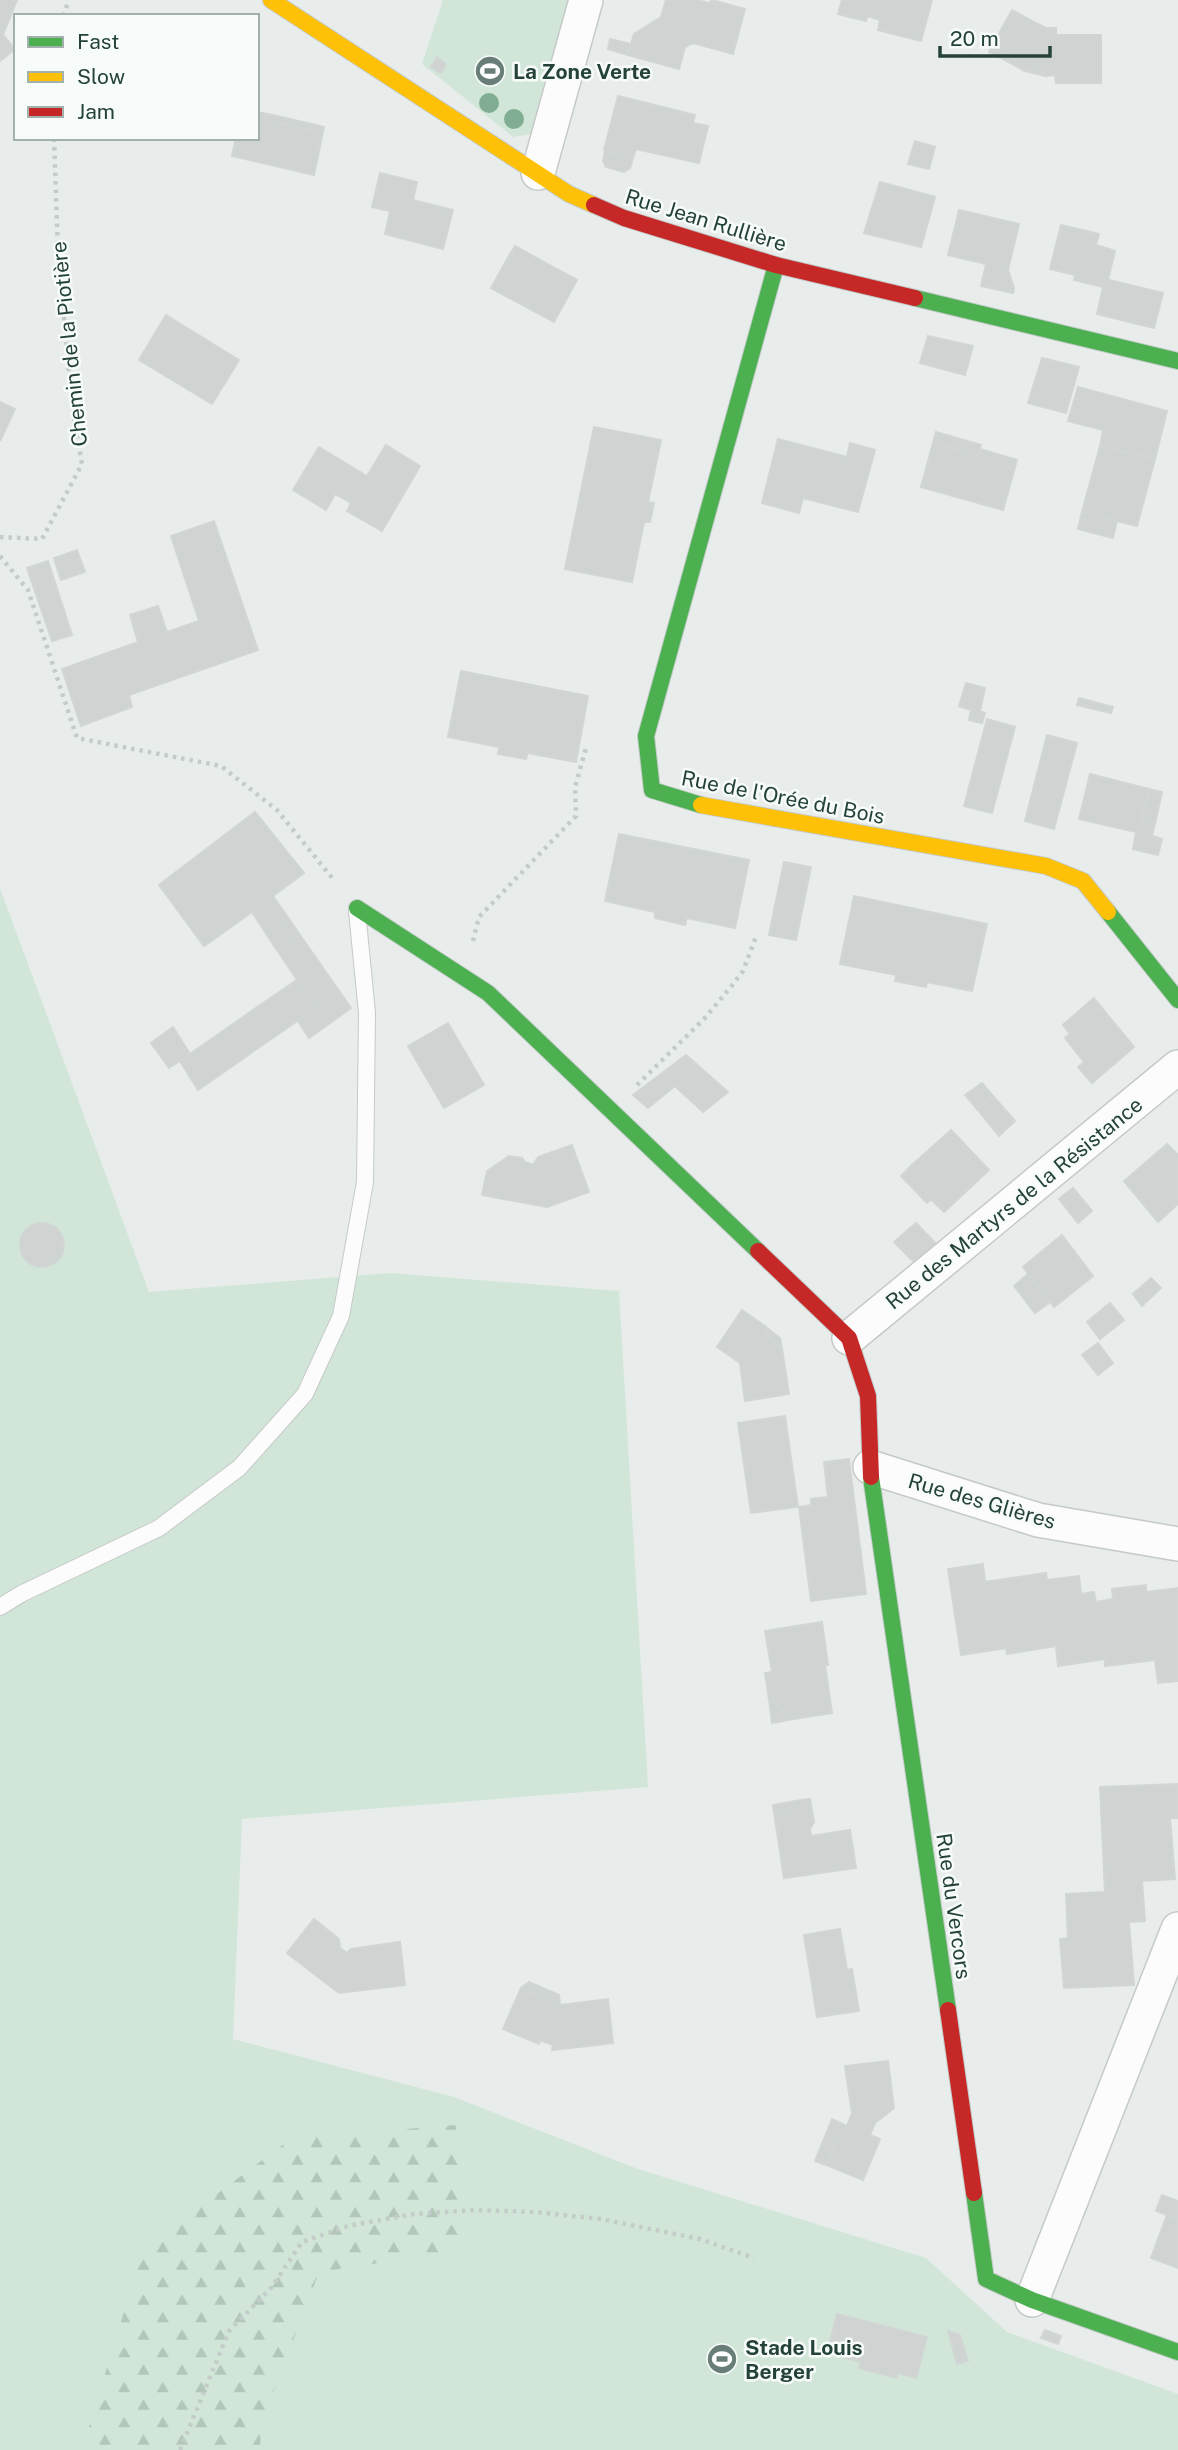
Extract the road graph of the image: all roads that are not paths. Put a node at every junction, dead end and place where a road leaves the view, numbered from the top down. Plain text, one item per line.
1 (271, 0) edge
2 (586, 0) edge
3 (538, 173) junction
4 (776, 265) junction
5 (1178, 361) edge
6 (357, 908) joint
7 (1178, 1000) edge
8 (1178, 1067) edge
9 (849, 1338) junction
10 (870, 1467) junction
11 (1178, 1544) edge
12 (0, 1607) edge
13 (1178, 1929) edge
14 (1032, 2300) junction
15 (1178, 2352) edge

1 - 3 street, Rue Jean Rullière
2 - 3 street
3 - 4 street, Rue Jean Rullière
4 - 5 street, Rue Jean Rullière
4 - 7 street, Rue de l'Orée du Bois
6 - 9 street
6 - 12 lane
8 - 9 street, Rue des Martyrs de la Résistance
9 - 10 street, Rue du Vercors
10 - 11 street, Rue des Glières
10 - 14 street, Rue du Vercors
13 - 14 street
14 - 15 street, Rue du Vercors

